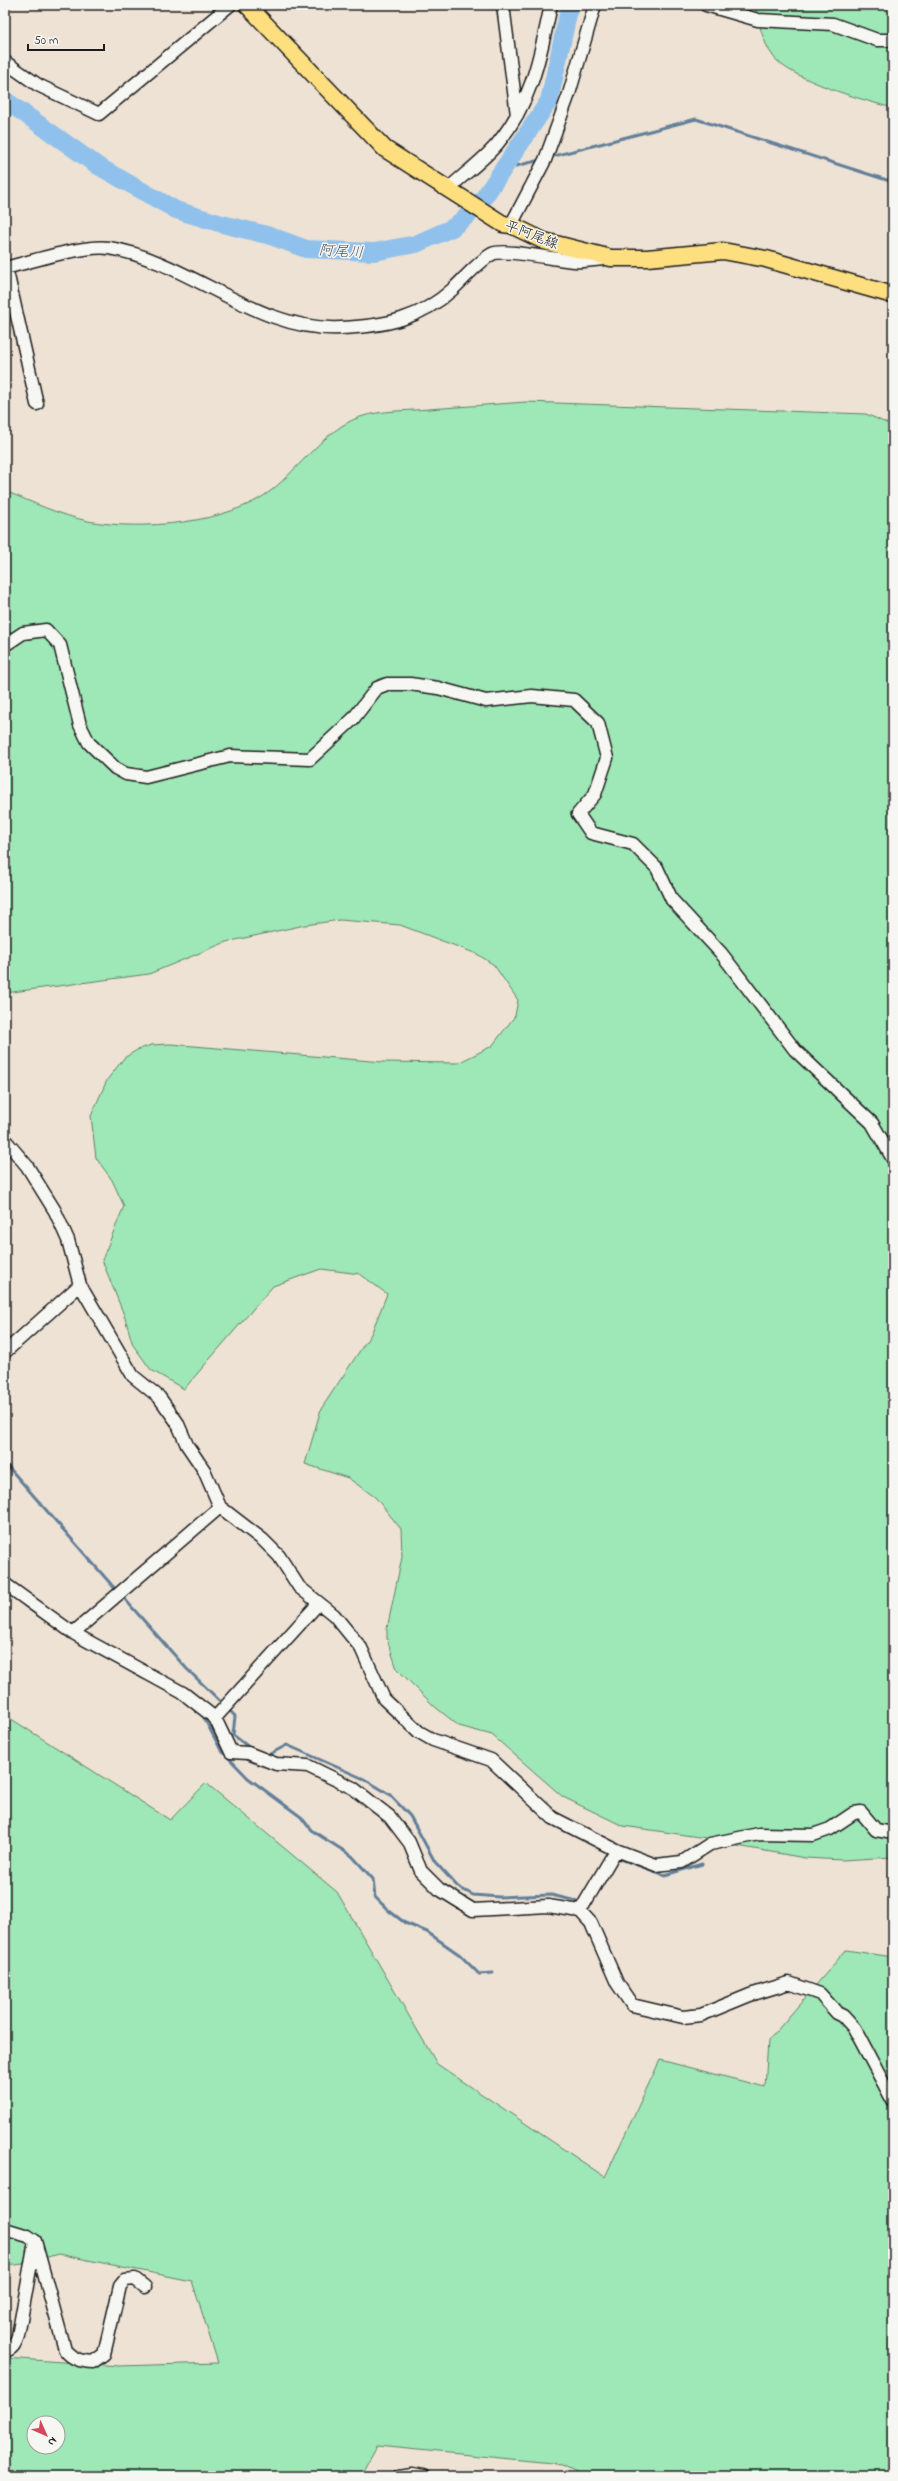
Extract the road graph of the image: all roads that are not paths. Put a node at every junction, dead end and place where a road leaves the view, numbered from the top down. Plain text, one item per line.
1 (230, 5) edge
2 (247, 5) edge
3 (503, 5) edge
4 (551, 5) edge
5 (595, 5) edge
6 (706, 5) edge
7 (893, 40) edge
8 (5, 62) edge
9 (517, 115) junction
10 (451, 191) junction
11 (507, 224) junction
12 (611, 258) junction
13 (6, 268) edge
14 (893, 295) edge
15 (37, 404) dead end
16 (5, 645) edge
17 (5, 1140) edge
18 (893, 1159) edge
19 (80, 1285) junction
20 (7, 1347) edge
21 (220, 1507) junction
22 (5, 1584) edge
23 (318, 1604) junction
24 (73, 1633) junction
25 (215, 1718) junction
26 (893, 1833) edge
27 (616, 1850) junction
28 (580, 1911) junction
29 (893, 2102) edge
30 (5, 2229) edge
31 (35, 2241) junction
32 (145, 2287) dead end
33 (5, 2351) edge
34 (397, 2476) edge
35 (423, 2476) edge

1 - 8 street
2 - 10 main road, 平阿尾線
3 - 9 street
4 - 9 street
5 - 11 street
6 - 7 street
9 - 10 street
10 - 11 main road, 平阿尾線
11 - 12 main road, 平阿尾線
12 - 13 street
12 - 14 main road, 平阿尾線
13 - 15 street
16 - 18 street
17 - 19 street
19 - 20 street
19 - 21 street
21 - 23 street
21 - 24 street
22 - 24 street
23 - 25 street
23 - 27 street
24 - 25 street
25 - 28 street
26 - 27 street
27 - 28 street
28 - 29 street
30 - 31 street
31 - 32 street
31 - 33 street
34 - 35 street

